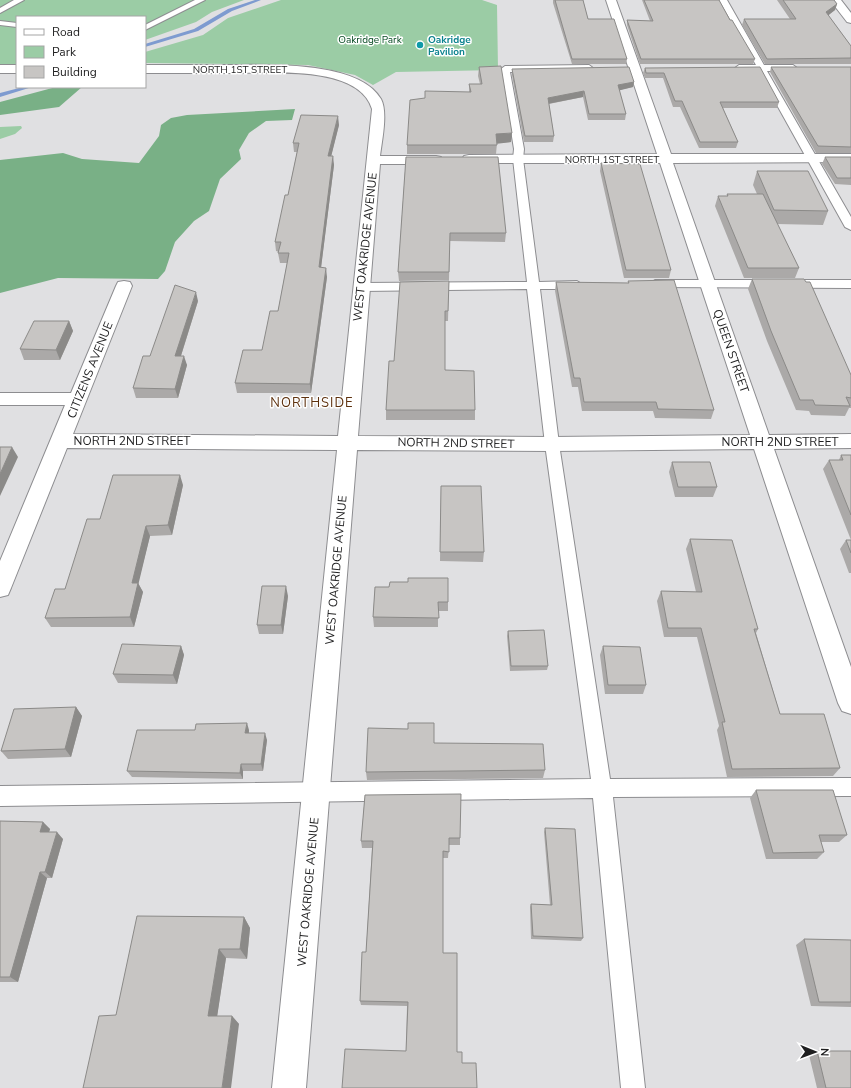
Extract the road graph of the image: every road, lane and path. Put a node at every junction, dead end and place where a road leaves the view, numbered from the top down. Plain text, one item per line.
1 (20, 0) edge
2 (201, 0) edge
3 (611, 0) edge
4 (723, 0) edge
5 (835, 0) edge
6 (0, 12) edge
7 (851, 20) edge
8 (0, 23) edge
9 (16, 25) edge
10 (146, 28) edge
11 (596, 68) edge
12 (730, 68) edge
13 (761, 68) junction
14 (806, 68) edge
15 (0, 69) edge
16 (16, 69) edge
17 (146, 69) edge
18 (335, 76) joint
19 (812, 158) junction
20 (851, 158) edge
21 (518, 159) junction
22 (666, 159) junction
23 (374, 160) junction
24 (851, 227) edge
25 (708, 283) junction
26 (644, 284) edge
27 (851, 284) edge
28 (589, 285) edge
29 (124, 286) dead end
30 (533, 286) junction
31 (361, 287) junction
32 (0, 399) edge
33 (79, 399) junction
34 (61, 441) junction
35 (851, 441) edge
36 (347, 442) junction
37 (763, 442) junction
38 (552, 444) junction
39 (3, 575) edge
40 (851, 703) edge
41 (851, 787) edge
42 (602, 788) junction
43 (317, 793) junction
44 (0, 796) edge
45 (290, 1088) edge
46 (633, 1088) edge

1 - 6 lane
2 - 10 lane
3 - 22 street, QUEEN STREET
4 - 13 lane
5 - 7 street
8 - 9 lane
11 - 21 lane
12 - 13 lane
13 - 14 lane
13 - 19 lane
15 - 16 street
17 - 18 street, NORTH 1ST STREET
18 - 23 street, WEST OAKRIDGE AVENUE
19 - 20 street, NORTH 1ST STREET
19 - 22 street, NORTH 1ST STREET
19 - 24 lane
21 - 22 street, NORTH 1ST STREET
21 - 23 street, NORTH 1ST STREET
21 - 30 lane
22 - 25 street, QUEEN STREET
23 - 31 street, WEST OAKRIDGE AVENUE
25 - 26 lane
25 - 27 lane
25 - 37 street, QUEEN STREET
28 - 30 lane
29 - 33 street, CITIZENS AVENUE
30 - 31 lane
30 - 38 lane
31 - 36 street, WEST OAKRIDGE AVENUE
32 - 33 street
33 - 34 street, CITIZENS AVENUE
34 - 36 street, NORTH 2ND STREET
34 - 39 street, CITIZENS AVENUE
35 - 37 street, NORTH 2ND STREET
36 - 38 street, NORTH 2ND STREET
36 - 43 street, WEST OAKRIDGE AVENUE
37 - 38 street, NORTH 2ND STREET
37 - 40 street, QUEEN STREET
38 - 42 lane
41 - 42 lane
42 - 43 lane
42 - 46 lane
43 - 44 lane
43 - 45 street, WEST OAKRIDGE AVENUE

